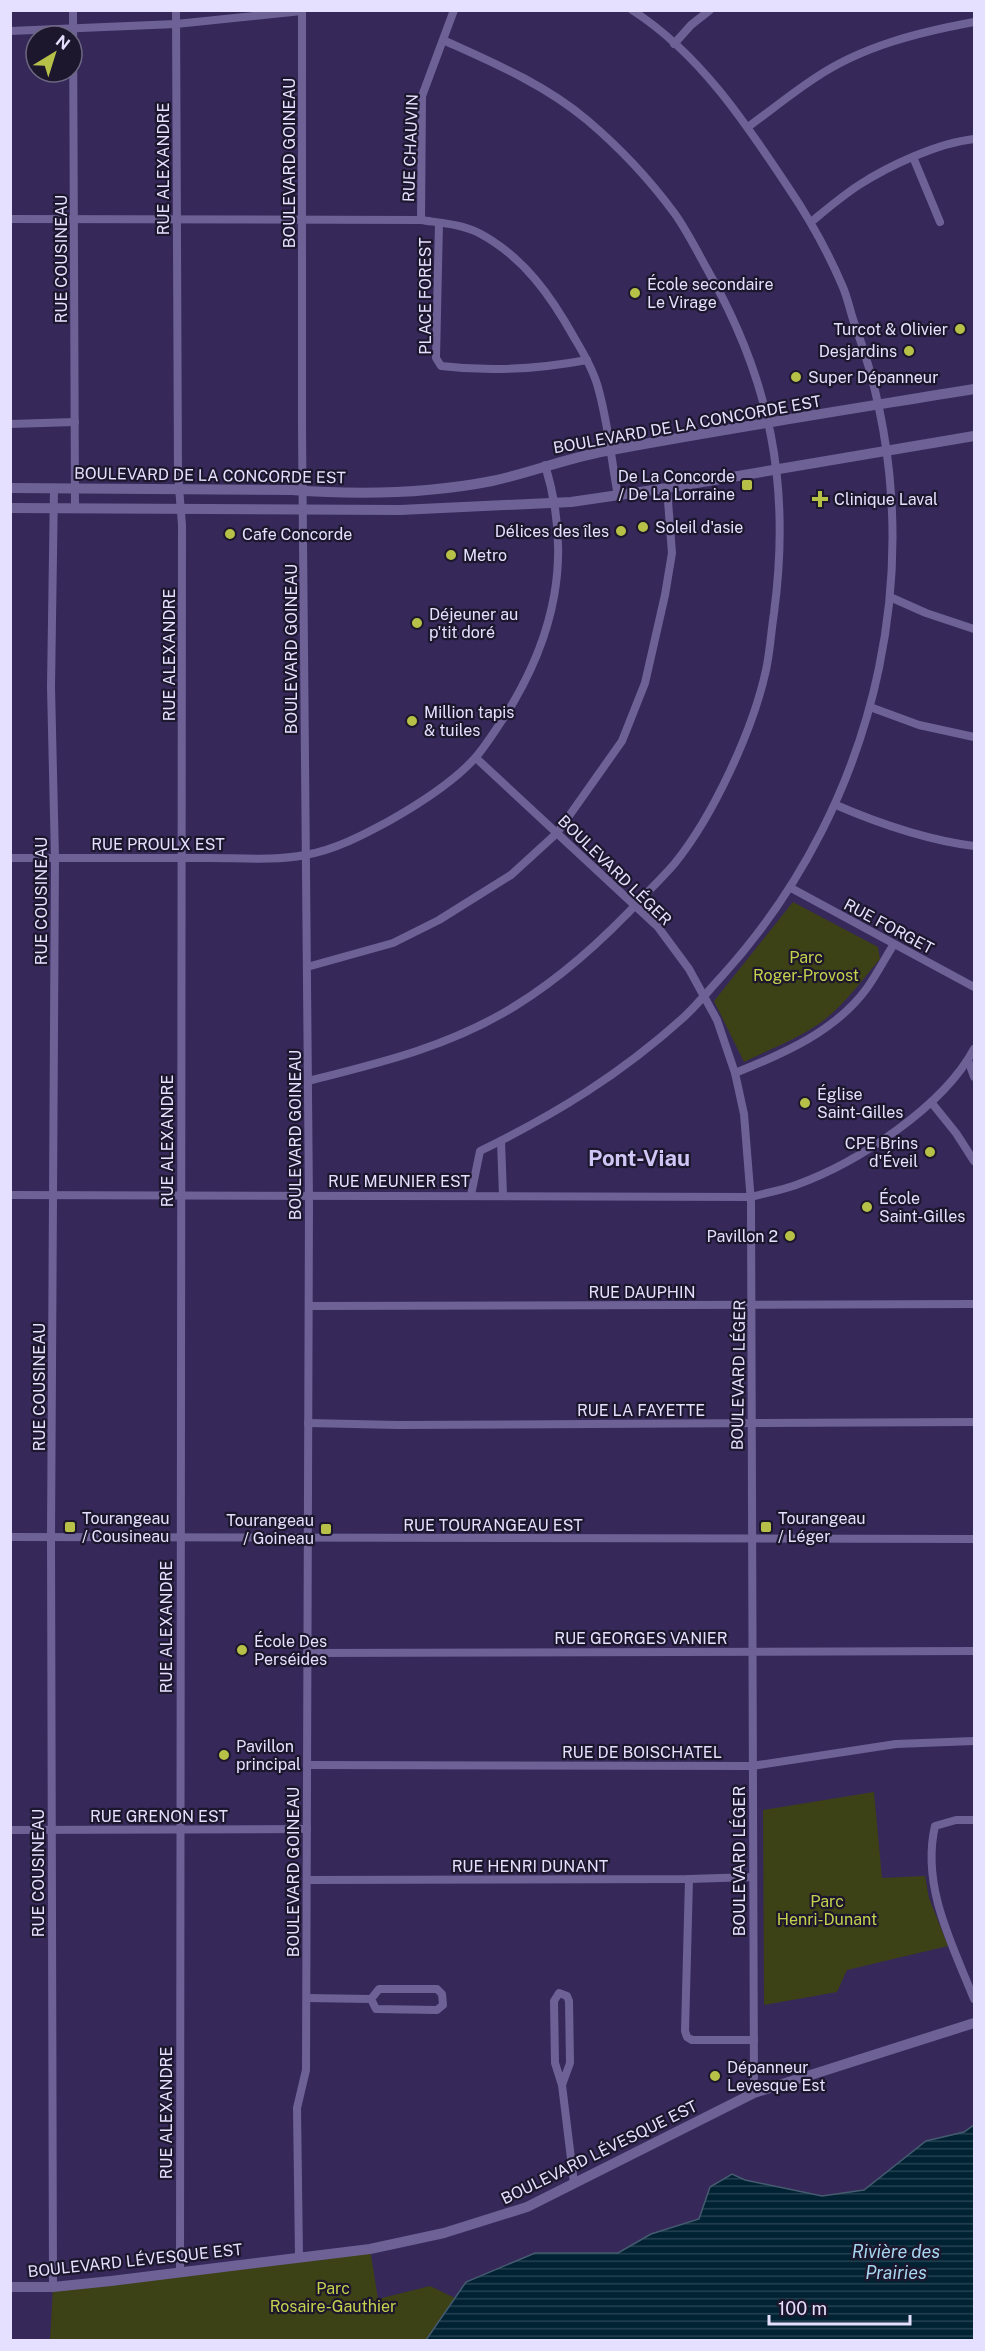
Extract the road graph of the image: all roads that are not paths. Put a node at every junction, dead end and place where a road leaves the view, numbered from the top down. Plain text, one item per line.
1 (176, 10) edge
2 (454, 10) edge
3 (632, 10) edge
4 (711, 10) edge
5 (302, 11) edge
6 (975, 21) edge
7 (176, 24) junction
8 (84, 27) edge
9 (443, 40) junction
10 (674, 44) junction
11 (73, 84) edge
12 (748, 127) junction
13 (975, 139) edge
14 (913, 157) junction
15 (10, 219) edge
16 (303, 219) junction
17 (74, 220) junction
18 (177, 220) junction
19 (421, 220) junction
20 (811, 222) junction
21 (940, 222) dead end
22 (439, 223) junction
23 (587, 360) junction
24 (975, 389) edge
25 (879, 405) junction
26 (75, 422) junction
27 (769, 423) junction
28 (10, 424) edge
29 (975, 436) edge
30 (610, 450) junction
31 (886, 450) junction
32 (545, 465) junction
33 (778, 470) junction
34 (10, 488) edge
35 (54, 488) junction
36 (75, 488) junction
37 (668, 488) junction
38 (179, 489) junction
39 (303, 491) junction
40 (618, 496) junction
41 (554, 502) junction
42 (10, 508) edge
43 (54, 508) junction
44 (75, 508) junction
45 (181, 509) junction
46 (303, 510) junction
47 (890, 597) junction
48 (975, 629) edge
49 (870, 707) junction
50 (975, 737) edge
51 (476, 758) junction
52 (836, 805) junction
53 (557, 833) junction
54 (975, 846) edge
55 (305, 855) junction
56 (10, 858) edge
57 (54, 858) junction
58 (183, 858) junction
59 (791, 888) junction
60 (636, 905) junction
61 (894, 944) junction
62 (307, 967) junction
63 (975, 987) edge
64 (703, 996) junction
65 (975, 1049) edge
66 (968, 1060) junction
67 (735, 1073) junction
68 (975, 1077) edge
69 (308, 1082) junction
70 (931, 1102) junction
71 (501, 1141) junction
72 (975, 1161) edge
73 (10, 1195) edge
74 (53, 1195) junction
75 (181, 1195) junction
76 (309, 1195) junction
77 (471, 1195) junction
78 (503, 1195) junction
79 (751, 1197) junction
80 (975, 1304) edge
81 (753, 1305) junction
82 (309, 1306) junction
83 (975, 1422) edge
84 (308, 1423) junction
85 (750, 1423) junction
86 (10, 1538) edge
87 (51, 1538) junction
88 (179, 1538) junction
89 (308, 1538) junction
90 (751, 1538) junction
91 (975, 1539) edge
92 (975, 1651) edge
93 (752, 1652) junction
94 (307, 1653) junction
95 (975, 1741) edge
96 (307, 1765) junction
97 (752, 1766) junction
98 (975, 1820) edge
99 (179, 1829) junction
100 (307, 1829) junction
101 (10, 1830) edge
102 (52, 1830) junction
103 (753, 1876) junction
104 (689, 1879) junction
105 (307, 1880) junction
106 (306, 1998) junction
107 (975, 1998) edge
108 (371, 1999) junction
109 (975, 2023) edge
110 (754, 2040) junction
111 (562, 2085) junction
112 (754, 2093) junction
113 (574, 2183) junction
114 (299, 2257) junction
115 (180, 2271) junction
116 (10, 2287) edge
117 (53, 2287) junction

1 - 7 street, RUE ALEXANDRE
2 - 9 street, RUE CHAUVIN
3 - 10 street
4 - 10 street
5 - 7 street
5 - 16 street, BOULEVARD GOINEAU
6 - 12 street
7 - 8 street
7 - 18 street, RUE ALEXANDRE
9 - 19 street, RUE CHAUVIN
9 - 27 street
10 - 12 street
11 - 17 street, RUE COUSINEAU
12 - 20 street
13 - 14 street
14 - 20 street
14 - 21 street
15 - 17 street
16 - 18 street
16 - 19 street
16 - 39 street, BOULEVARD GOINEAU
17 - 18 street
17 - 26 street, RUE COUSINEAU
18 - 38 street, RUE ALEXANDRE
19 - 22 street
20 - 25 street
22 - 23 street
22 - 23 street, PLACE FOREST
23 - 30 street
24 - 25 street, BOULEVARD DE LA CONCORDE EST
25 - 27 street, BOULEVARD DE LA CONCORDE EST
25 - 31 street
26 - 28 street
26 - 36 street, RUE COUSINEAU
27 - 30 street, BOULEVARD DE LA CONCORDE EST
27 - 33 street
29 - 31 street, BOULEVARD DE LA CONCORDE EST
30 - 32 street, BOULEVARD DE LA CONCORDE EST
30 - 40 street
31 - 33 street, BOULEVARD DE LA CONCORDE EST
31 - 47 street
32 - 39 street, BOULEVARD DE LA CONCORDE EST
32 - 41 street, RUE PROULX EST
33 - 37 street, BOULEVARD DE LA CONCORDE EST
33 - 60 street
34 - 35 street, BOULEVARD DE LA CONCORDE EST
35 - 36 street, BOULEVARD DE LA CONCORDE EST
35 - 43 street, RUE COUSINEAU
36 - 38 street, BOULEVARD DE LA CONCORDE EST
36 - 44 street, RUE COUSINEAU
37 - 40 street, BOULEVARD DE LA CONCORDE EST
37 - 53 street
38 - 39 street, BOULEVARD DE LA CONCORDE EST
38 - 45 street, RUE ALEXANDRE
39 - 46 street, BOULEVARD GOINEAU
40 - 41 street, BOULEVARD DE LA CONCORDE EST
41 - 46 street, BOULEVARD DE LA CONCORDE EST
41 - 51 street, RUE PROULX EST
42 - 43 street, BOULEVARD DE LA CONCORDE EST
43 - 44 street, BOULEVARD DE LA CONCORDE EST
43 - 57 street, RUE COUSINEAU
44 - 45 street, BOULEVARD DE LA CONCORDE EST
45 - 46 street, BOULEVARD DE LA CONCORDE EST
45 - 58 street, RUE ALEXANDRE
46 - 55 street, BOULEVARD GOINEAU
47 - 48 street
47 - 49 street
49 - 50 street
49 - 52 street
51 - 53 street, BOULEVARD LÉGER
51 - 55 street, RUE PROULX EST
52 - 54 street
52 - 59 street
53 - 60 street, BOULEVARD LÉGER
53 - 62 street
55 - 58 street, RUE PROULX EST
55 - 62 street, BOULEVARD GOINEAU
56 - 57 street, RUE PROULX EST
57 - 58 street, RUE PROULX EST
57 - 74 street, RUE COUSINEAU
58 - 75 street, RUE ALEXANDRE
59 - 61 street, RUE FORGET
59 - 64 street
60 - 64 street, BOULEVARD LÉGER
60 - 69 street
61 - 63 street, RUE FORGET
61 - 67 street
62 - 69 street, BOULEVARD GOINEAU
64 - 67 street, BOULEVARD LÉGER
64 - 71 street
65 - 66 street, RUE MEUNIER EST
66 - 68 street
66 - 70 street, RUE MEUNIER EST
67 - 79 street, BOULEVARD LÉGER
69 - 76 street, BOULEVARD GOINEAU
70 - 72 street
70 - 79 street, RUE MEUNIER EST
71 - 77 street
71 - 78 street
73 - 74 street, RUE MEUNIER EST
74 - 75 street, RUE MEUNIER EST
74 - 87 street, RUE COUSINEAU
75 - 76 street, RUE MEUNIER EST
75 - 88 street, RUE ALEXANDRE
76 - 77 street, RUE MEUNIER EST
76 - 82 street, BOULEVARD GOINEAU
77 - 78 street, RUE MEUNIER EST
78 - 79 street, RUE MEUNIER EST
79 - 81 street, BOULEVARD LÉGER
80 - 81 street, RUE DAUPHIN
81 - 82 street, RUE DAUPHIN
81 - 85 street, BOULEVARD LÉGER
82 - 84 street, BOULEVARD GOINEAU
83 - 85 street, RUE LA FAYETTE
84 - 85 street, RUE LA FAYETTE
84 - 89 street, BOULEVARD GOINEAU
85 - 90 street, BOULEVARD LÉGER
86 - 87 street, RUE TOURANGEAU EST
87 - 88 street, RUE TOURANGEAU EST
87 - 102 street, RUE COUSINEAU
88 - 89 street, RUE TOURANGEAU EST
88 - 99 street, RUE ALEXANDRE
89 - 90 street, RUE TOURANGEAU EST
89 - 94 street, BOULEVARD GOINEAU
90 - 91 street, RUE TOURANGEAU EST
90 - 93 street, BOULEVARD LÉGER
92 - 93 street, RUE GEORGES VANIER
93 - 94 street, RUE GEORGES VANIER
93 - 97 street, BOULEVARD LÉGER
94 - 96 street, BOULEVARD GOINEAU
95 - 97 street, RUE DE BOISCHATEL
96 - 97 street, RUE DE BOISCHATEL
96 - 100 street, BOULEVARD GOINEAU
97 - 103 street, BOULEVARD LÉGER
98 - 107 street
99 - 100 street, RUE GRENON EST
99 - 102 street, RUE GRENON EST
99 - 115 street, RUE ALEXANDRE
100 - 105 street, BOULEVARD GOINEAU
101 - 102 street, RUE GRENON EST
102 - 117 street, RUE COUSINEAU
103 - 104 street, RUE HENRI DUNANT
103 - 110 street, BOULEVARD LÉGER
104 - 105 street, RUE HENRI DUNANT
104 - 110 street
105 - 106 street, BOULEVARD GOINEAU
106 - 108 street
106 - 114 street, BOULEVARD GOINEAU
108 - 108 street
109 - 112 street, BOULEVARD LÉVESQUE EST
110 - 112 street, BOULEVARD LÉGER
111 - 111 street
111 - 113 street
112 - 113 street, BOULEVARD LÉVESQUE EST
113 - 114 street, BOULEVARD LÉVESQUE EST
114 - 115 street, BOULEVARD LÉVESQUE EST
115 - 117 street, BOULEVARD LÉVESQUE EST
116 - 117 street, BOULEVARD LÉVESQUE EST

